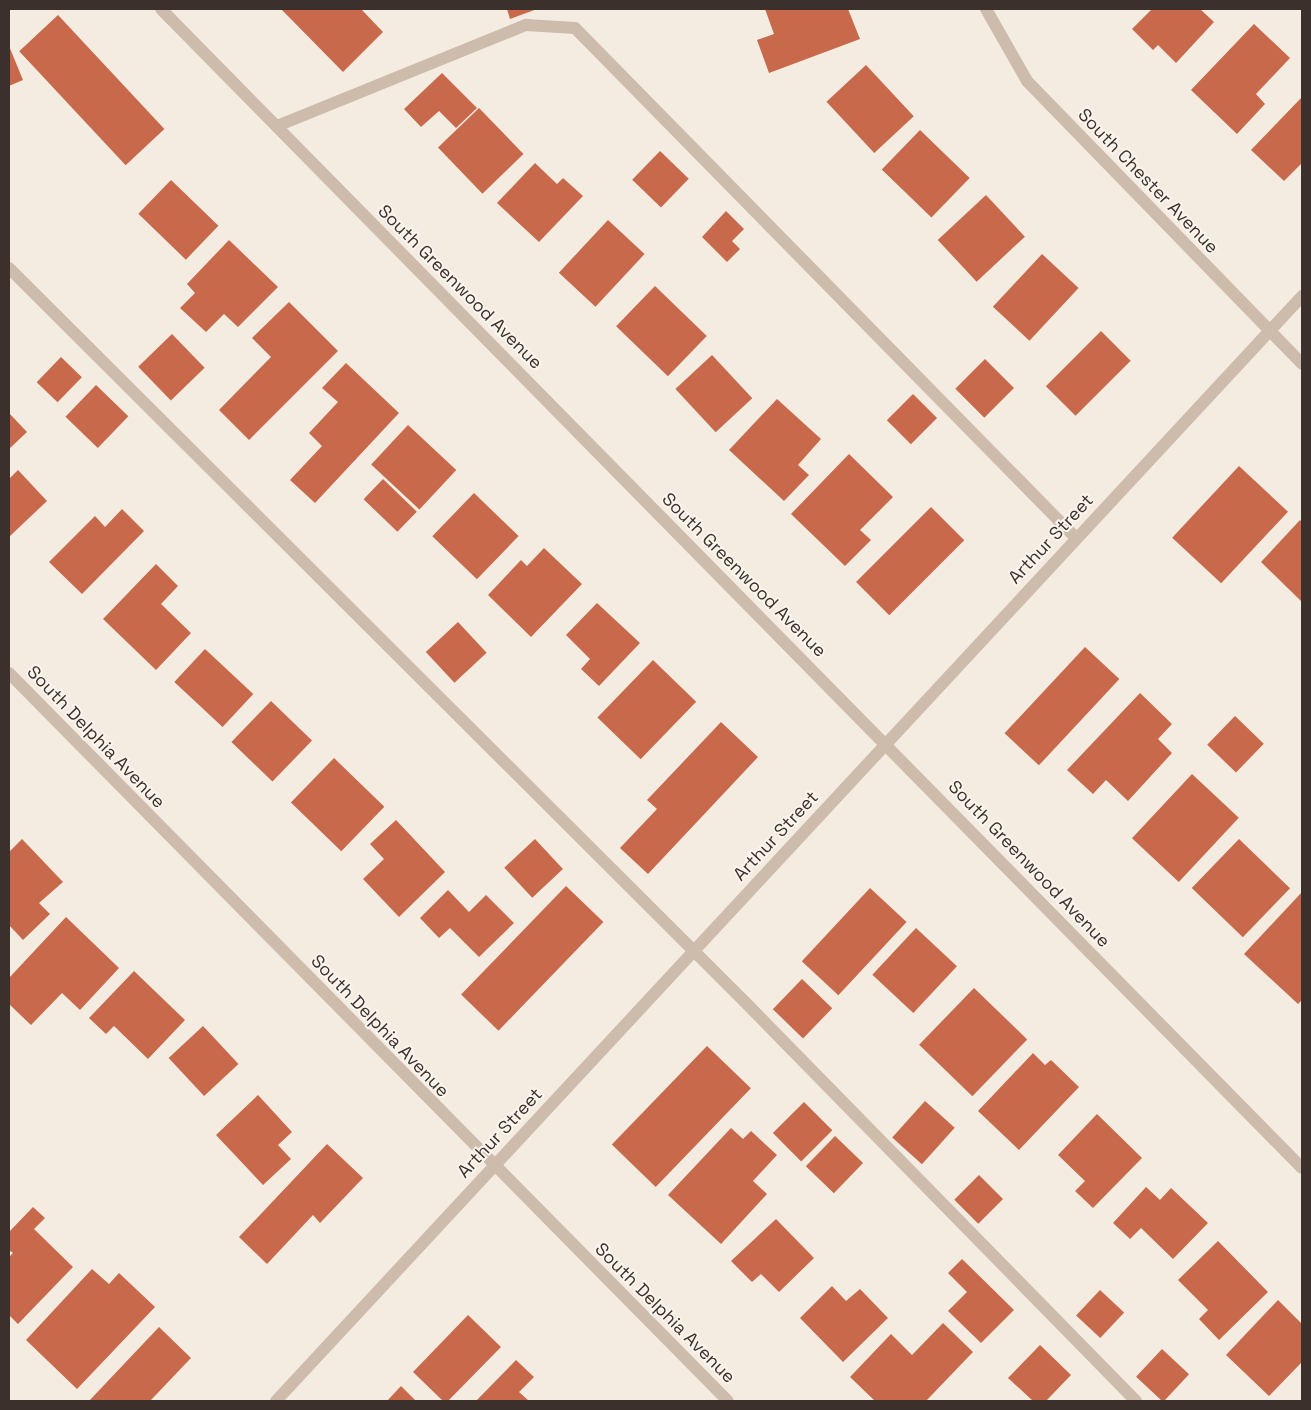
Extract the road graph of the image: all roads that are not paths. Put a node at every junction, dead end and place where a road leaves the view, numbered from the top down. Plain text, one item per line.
1 (161, 9) edge
2 (986, 9) edge
3 (276, 126) junction
4 (9, 268) edge
5 (1302, 296) edge
6 (1269, 331) junction
7 (1302, 364) edge
8 (1076, 538) junction
9 (9, 673) edge
10 (886, 744) junction
11 (693, 952) junction
12 (494, 1167) junction
13 (1302, 1168) edge
14 (276, 1401) edge
15 (728, 1401) edge
16 (1136, 1401) edge

1 - 3 street, South Greenwood Avenue
2 - 6 street, South Chester Avenue
3 - 8 street
3 - 10 street, South Greenwood Avenue
4 - 11 street
5 - 6 street, Arthur Street
6 - 7 street, South Chester Avenue
6 - 8 street, Arthur Street
8 - 10 street, Arthur Street
9 - 12 street, South Delphia Avenue
10 - 11 street, Arthur Street
10 - 13 street, South Greenwood Avenue
11 - 12 street, Arthur Street
11 - 16 street
12 - 14 street, Arthur Street
12 - 15 street, South Delphia Avenue

